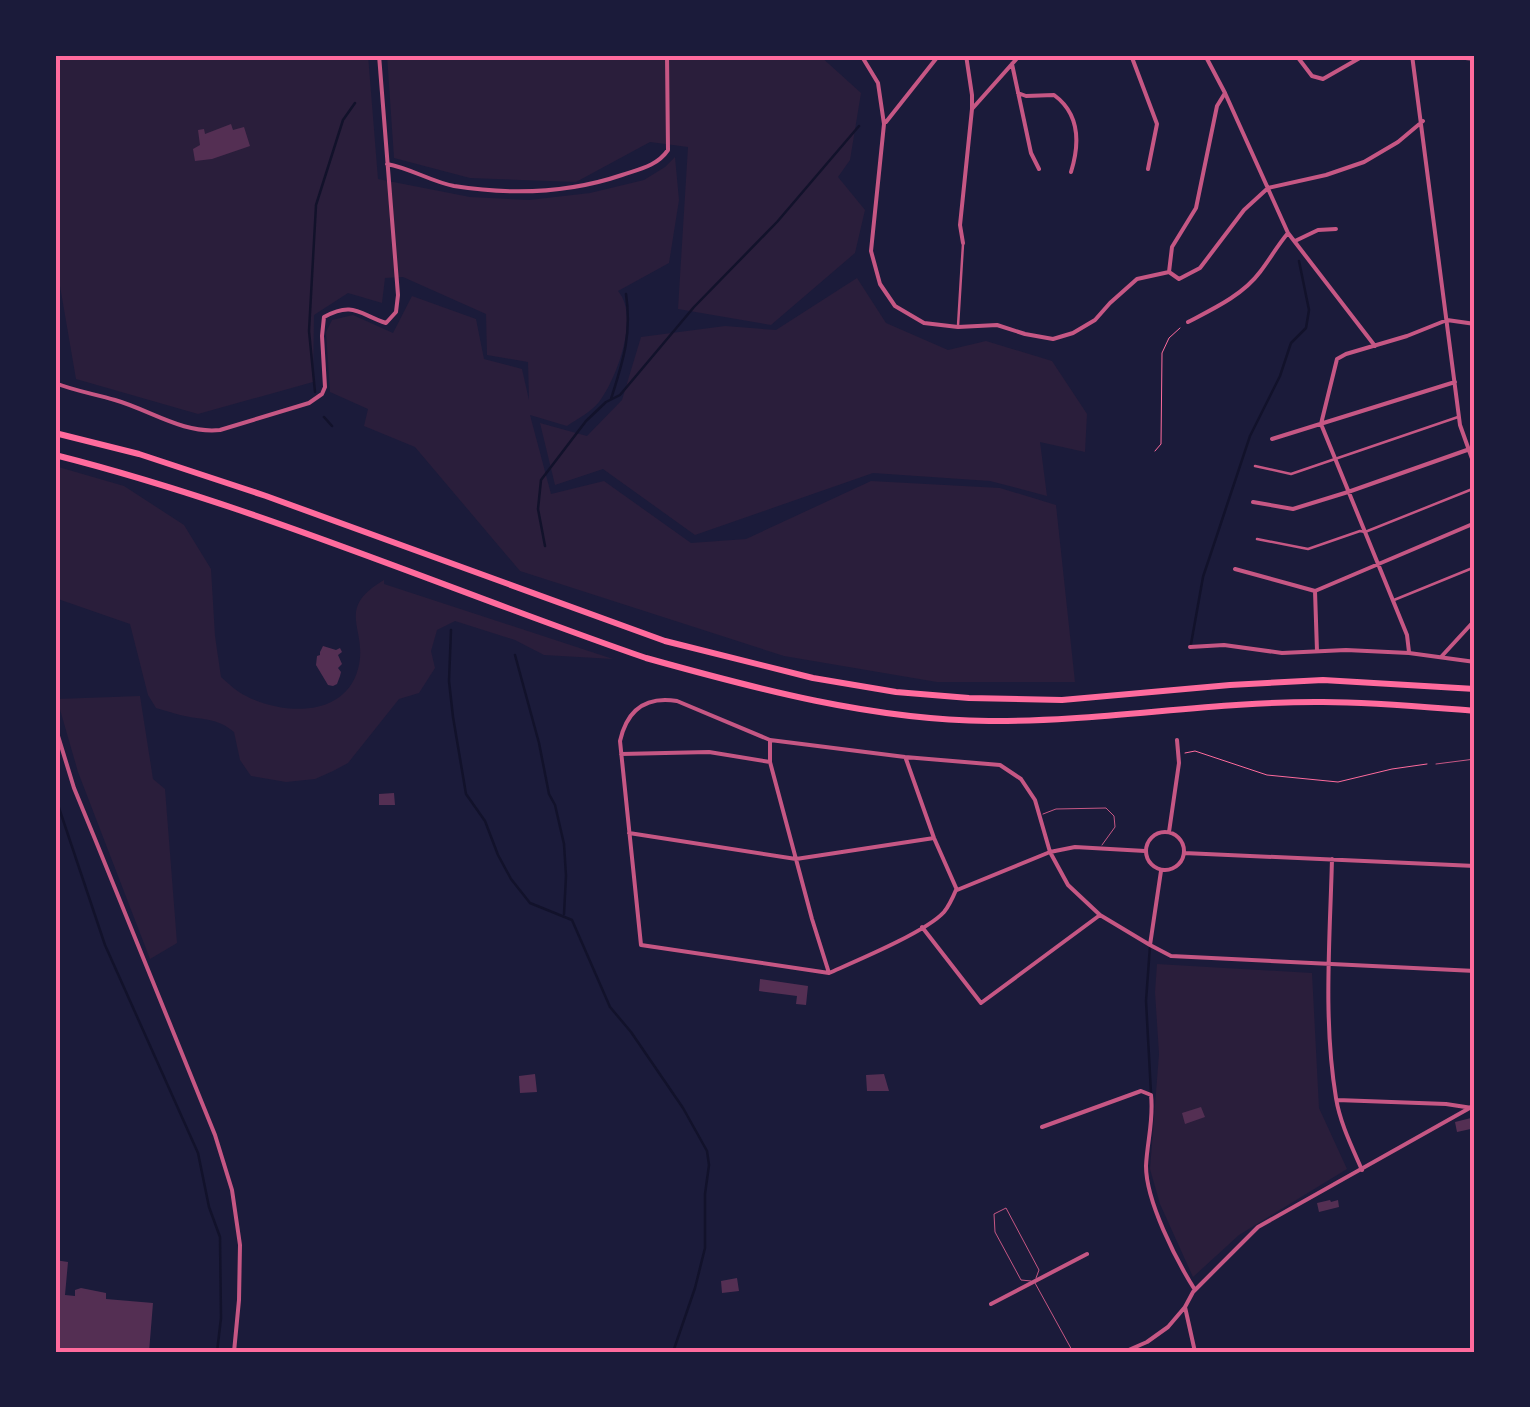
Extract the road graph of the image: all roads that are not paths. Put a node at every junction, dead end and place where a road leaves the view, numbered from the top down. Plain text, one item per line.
1 (380, 55) edge
2 (667, 55) edge
3 (861, 55) edge
4 (939, 55) edge
5 (966, 55) edge
6 (1020, 55) edge
7 (1131, 55) edge
8 (1204, 55) edge
9 (1296, 55) edge
10 (1365, 55) edge
11 (1412, 55) edge
12 (1437, 55) edge
13 (1450, 56) edge
14 (1475, 59) edge
15 (1012, 64) junction
16 (1018, 93) junction
17 (1226, 94) junction
18 (972, 109) junction
19 (1422, 121) junction
20 (884, 124) junction
21 (387, 164) junction
22 (1039, 169) dead end
23 (1148, 169) dead end
24 (1070, 172) dead end
25 (1268, 188) junction
26 (1336, 229) dead end
27 (1288, 234) junction
28 (1295, 241) junction
29 (963, 243) joint
30 (1169, 272) junction
31 (1448, 320) junction
32 (1188, 322) road end
33 (1475, 324) edge
34 (958, 327) junction
35 (1375, 346) junction
36 (55, 382) edge
37 (1455, 382) junction
38 (1460, 417) junction
39 (1320, 424) junction
40 (55, 432) edge
41 (1272, 439) dead end
42 (1468, 450) junction
43 (55, 455) edge
44 (1335, 460) junction
45 (1255, 466) dead end
46 (1475, 467) edge
47 (1475, 488) edge
48 (1348, 492) junction
49 (1253, 502) dead end
50 (1475, 523) edge
51 (1364, 532) junction
52 (1257, 539) dead end
53 (1378, 564) junction
54 (1475, 567) edge
55 (1235, 570) dead end
56 (1316, 591) junction
57 (1393, 601) junction
58 (1475, 620) edge
59 (1190, 647) dead end
60 (1316, 652) junction
61 (1409, 653) junction
62 (1440, 658) junction
63 (1475, 662) edge
64 (1475, 689) edge
65 (1475, 711) edge
66 (55, 726) edge
67 (770, 740) junction
68 (1177, 740) dead end
69 (622, 754) junction
70 (906, 757) junction
71 (1475, 759) edge
72 (770, 762) junction
73 (1436, 764) road end
74 (1040, 815) junction
75 (1170, 832) junction
76 (629, 833) junction
77 (934, 838) junction
78 (1100, 848) junction
79 (1145, 851) junction
80 (1050, 852) junction
81 (1184, 853) junction
82 (796, 858) junction
83 (1332, 859) junction
84 (1475, 866) edge
85 (1161, 871) junction
86 (957, 890) junction
87 (1100, 915) junction
88 (922, 927) junction
89 (1150, 945) junction
90 (1329, 963) junction
91 (1475, 971) edge
92 (829, 972) junction
93 (1336, 1100) junction
94 (1473, 1106) edge
95 (1042, 1127) dead end
96 (1362, 1170) junction
97 (1086, 1254) dead end
98 (1034, 1282) junction
99 (1195, 1290) junction
100 (991, 1304) dead end
101 (1185, 1307) junction
102 (234, 1352) edge
103 (1073, 1352) edge
104 (1124, 1352) edge
105 (1195, 1352) edge

1 - 21 street
2 - 21 street
3 - 20 street
4 - 20 street
5 - 18 street
6 - 15 street
7 - 23 street
8 - 17 street
9 - 10 street
11 - 19 street
12 - 13 street
13 - 14 street
15 - 16 street
15 - 18 street
16 - 22 street
16 - 24 street
17 - 25 street
17 - 30 street
18 - 29 street
19 - 25 street
19 - 31 street
20 - 34 street
21 - 36 street
25 - 27 street
25 - 30 street
26 - 28 street
27 - 28 street
27 - 32 street
28 - 35 street
29 - 34 street
30 - 34 street
31 - 33 street
31 - 35 street
31 - 37 street
35 - 39 street
37 - 38 street
37 - 39 street
38 - 42 street
38 - 44 street
39 - 41 street
39 - 44 street
40 - 64 highway
42 - 46 street
42 - 48 street
43 - 65 highway
44 - 45 street
44 - 48 street
47 - 51 street
48 - 49 street
48 - 51 street
50 - 53 street
51 - 52 street
51 - 53 street
53 - 56 street
53 - 57 street
54 - 57 street
55 - 56 street
56 - 60 street
57 - 61 street
58 - 62 street
59 - 60 street
60 - 61 street
61 - 62 street
62 - 63 street
66 - 102 street
67 - 69 street
67 - 70 street
67 - 72 street
68 - 75 street
69 - 72 street
69 - 76 street
70 - 74 street
70 - 77 street
71 - 73 lane
72 - 82 street
74 - 78 lane
74 - 80 street
75 - 79 street
75 - 81 street
76 - 82 street
76 - 92 street
77 - 82 street
77 - 86 street
78 - 79 street
78 - 80 street
79 - 85 street
80 - 86 street
80 - 87 street
81 - 83 street
81 - 85 street
82 - 92 street
83 - 84 street
83 - 90 street
85 - 89 street
86 - 88 street
87 - 88 street
87 - 89 street
88 - 92 street
89 - 90 street
90 - 91 street
90 - 93 street
93 - 94 street
93 - 96 street
94 - 96 street
95 - 99 street
96 - 99 street
97 - 98 street
98 - 98 lane
98 - 100 street
98 - 103 lane
99 - 101 street
101 - 104 street
101 - 105 street

